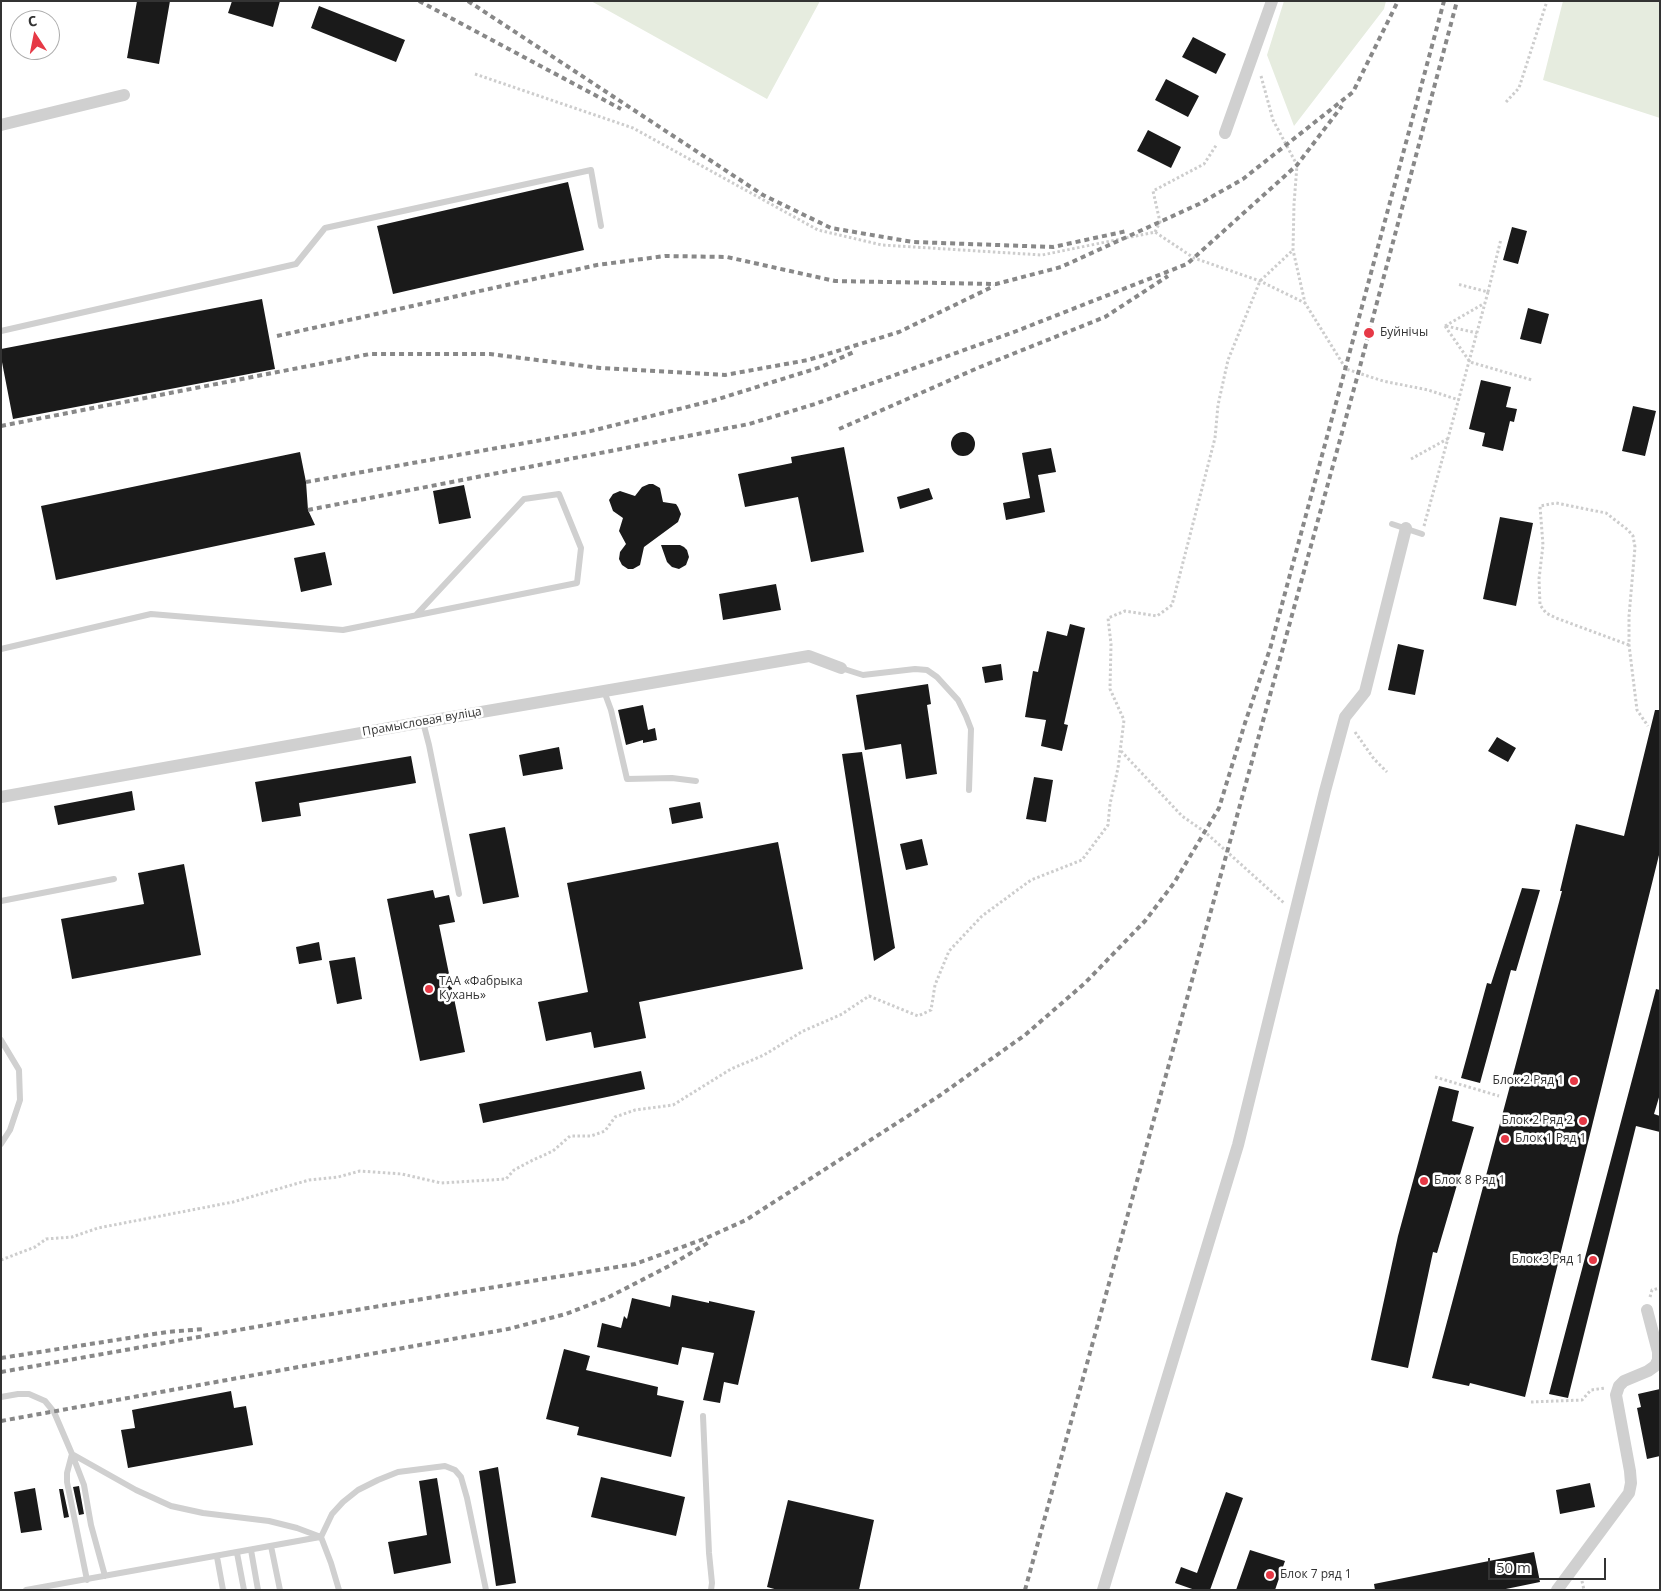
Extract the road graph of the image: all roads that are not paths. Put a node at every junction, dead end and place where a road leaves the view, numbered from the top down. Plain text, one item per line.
1 (1272, 1) edge
2 (124, 94) dead end
3 (1, 125) edge
4 (1225, 133) road end
5 (601, 226) dead end
6 (1, 331) edge
7 (1392, 524) dead end
8 (1406, 528) junction
9 (1422, 534) road end
10 (416, 616) junction
11 (1, 649) edge
12 (841, 668) joint
13 (604, 691) junction
14 (423, 722) junction
15 (696, 781) dead end
16 (969, 790) dead end
17 (1, 797) edge
18 (114, 879) dead end
19 (459, 894) dead end
20 (1, 901) edge
21 (1, 1040) edge
22 (1, 1144) edge
23 (1647, 1310) dead end
24 (1, 1396) edge
25 (703, 1416) dead end
26 (72, 1454) junction
27 (321, 1537) junction
28 (272, 1546) junction
29 (250, 1550) junction
30 (237, 1553) junction
31 (217, 1557) junction
32 (105, 1576) junction
33 (87, 1580) junction
34 (26, 1590) edge
35 (223, 1590) edge
36 (244, 1590) edge
37 (258, 1590) edge
38 (280, 1590) edge
39 (339, 1590) edge
40 (486, 1590) edge
41 (711, 1590) edge
42 (1103, 1590) edge
43 (1557, 1590) edge

1 - 4 street
2 - 3 street
5 - 6 lane
7 - 8 lane
8 - 9 lane
8 - 42 street
10 - 10 lane
10 - 11 lane
12 - 13 street, Прамысловая вуліца
12 - 16 lane
13 - 14 street, Прамысловая вуліца
13 - 15 lane
14 - 17 street, Прамысловая вуліца
14 - 19 lane
18 - 20 lane
21 - 22 lane
23 - 43 street
24 - 26 lane
25 - 41 lane
26 - 27 lane
26 - 32 lane
26 - 33 lane
27 - 28 lane
27 - 39 lane
27 - 40 lane
28 - 29 lane
28 - 38 lane
29 - 30 lane
29 - 37 lane
30 - 31 lane
30 - 36 lane
31 - 32 lane
31 - 35 lane
32 - 33 lane
33 - 34 lane

